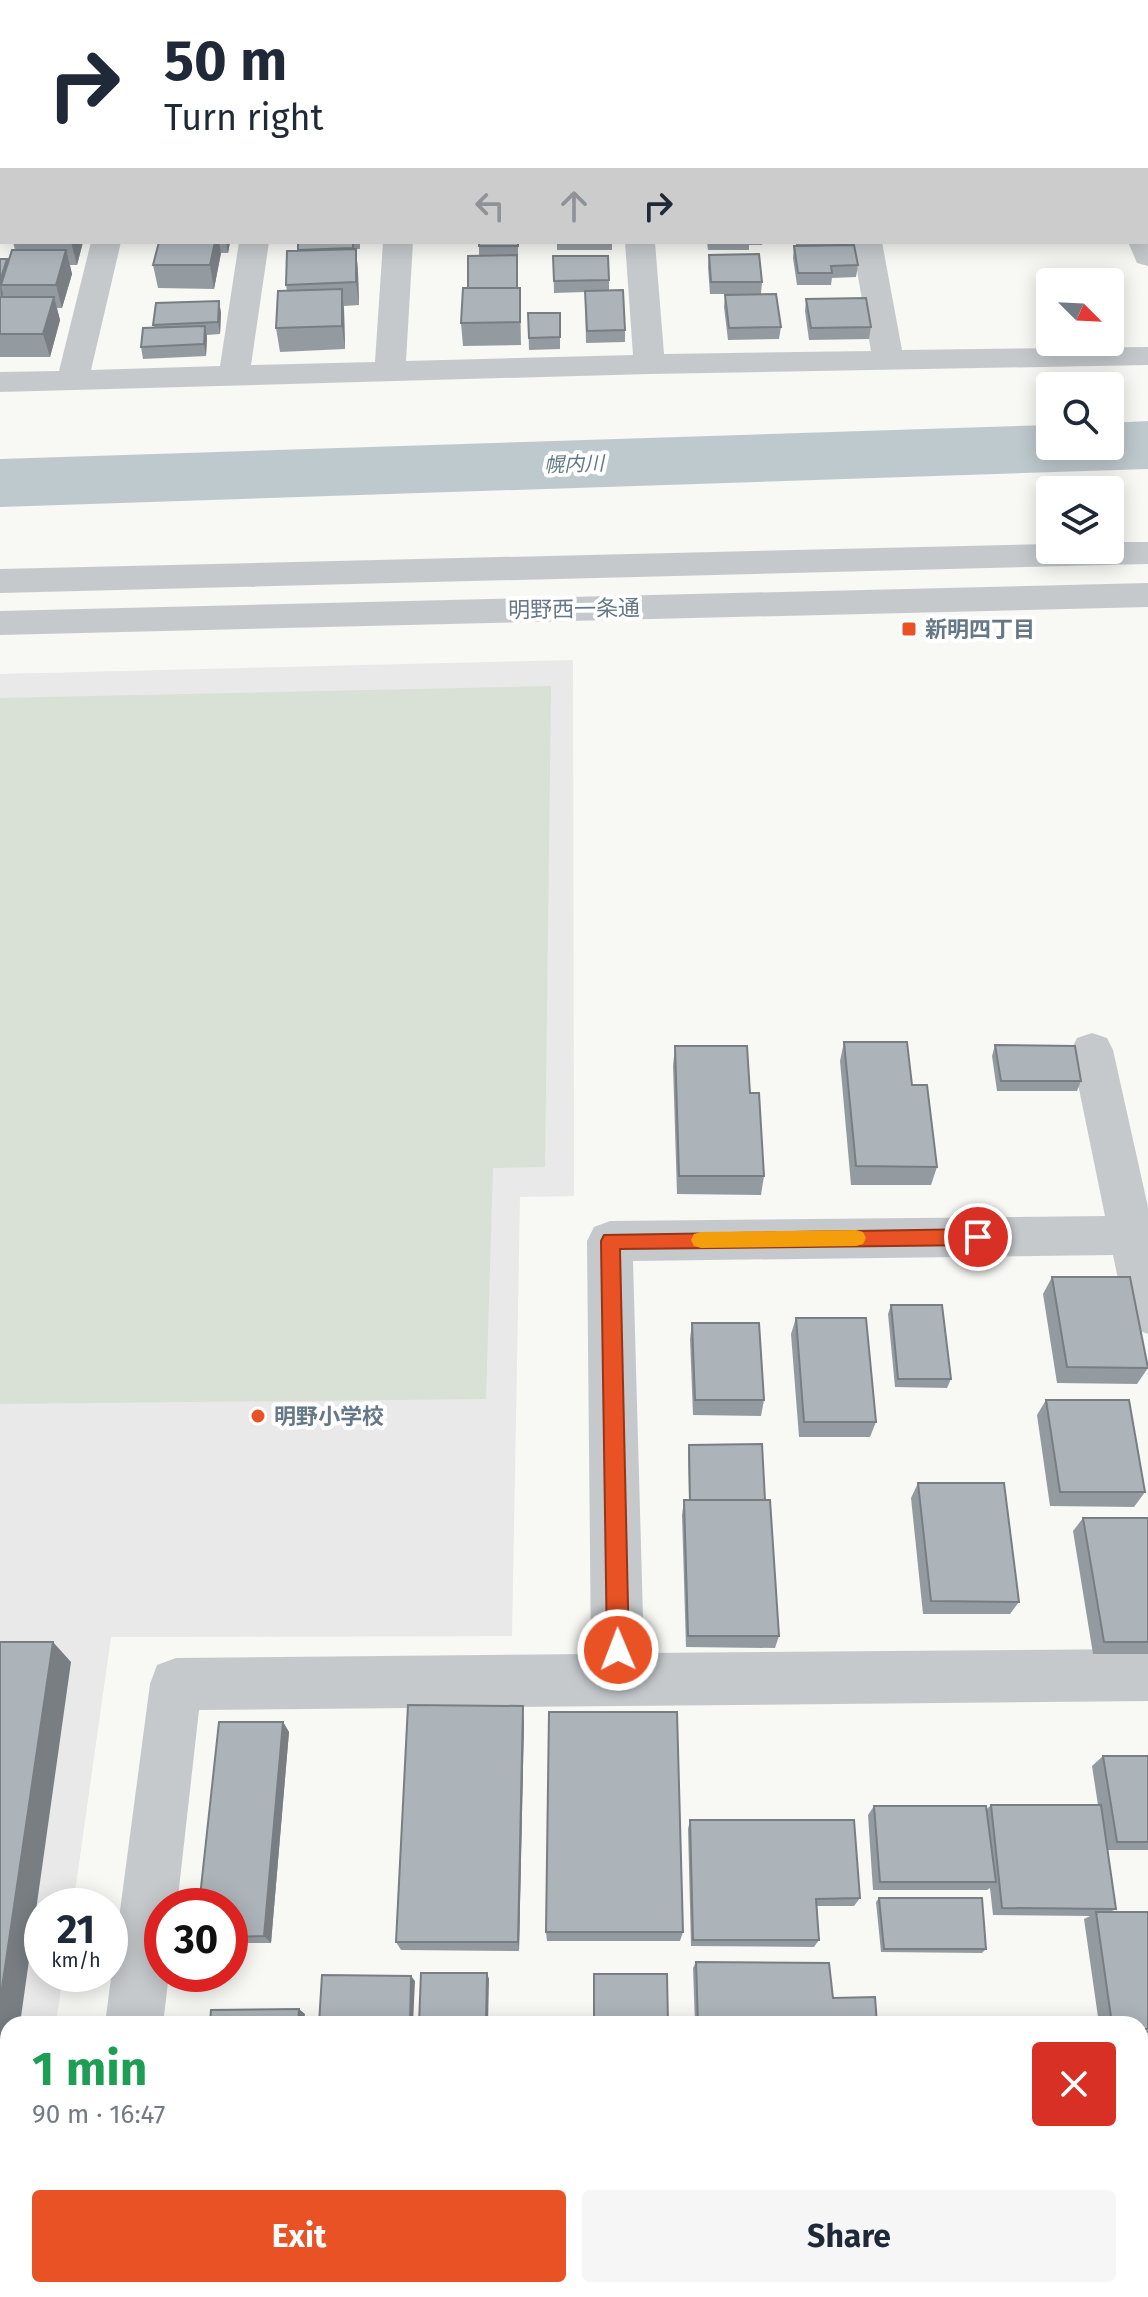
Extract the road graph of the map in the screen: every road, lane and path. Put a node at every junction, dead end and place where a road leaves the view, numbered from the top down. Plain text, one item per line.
1 (106, 244) edge
2 (254, 244) edge
3 (398, 244) edge
4 (640, 244) edge
5 (867, 244) edge
6 (1148, 356) edge
7 (888, 359) junction
8 (649, 364) junction
9 (390, 372) junction
10 (234, 376) junction
11 (73, 380) junction
12 (0, 382) edge
13 (1148, 553) edge
14 (0, 581) edge
15 (1148, 595) edge
16 (0, 623) edge
17 (1092, 1050) dead end
18 (1140, 1235) edge
19 (1148, 1313) edge
20 (1148, 1675) edge
21 (618, 1682) junction
22 (135, 2016) edge

1 - 11 street
2 - 10 street
3 - 9 street
4 - 8 street
5 - 7 street
6 - 7 street
7 - 8 street
8 - 9 street
9 - 10 street
10 - 11 street
11 - 12 street
13 - 14 street, 明野西一条通
15 - 16 street, 明野西一条通
17 - 18 street
18 - 19 street
18 - 21 street
20 - 21 street
21 - 22 street

